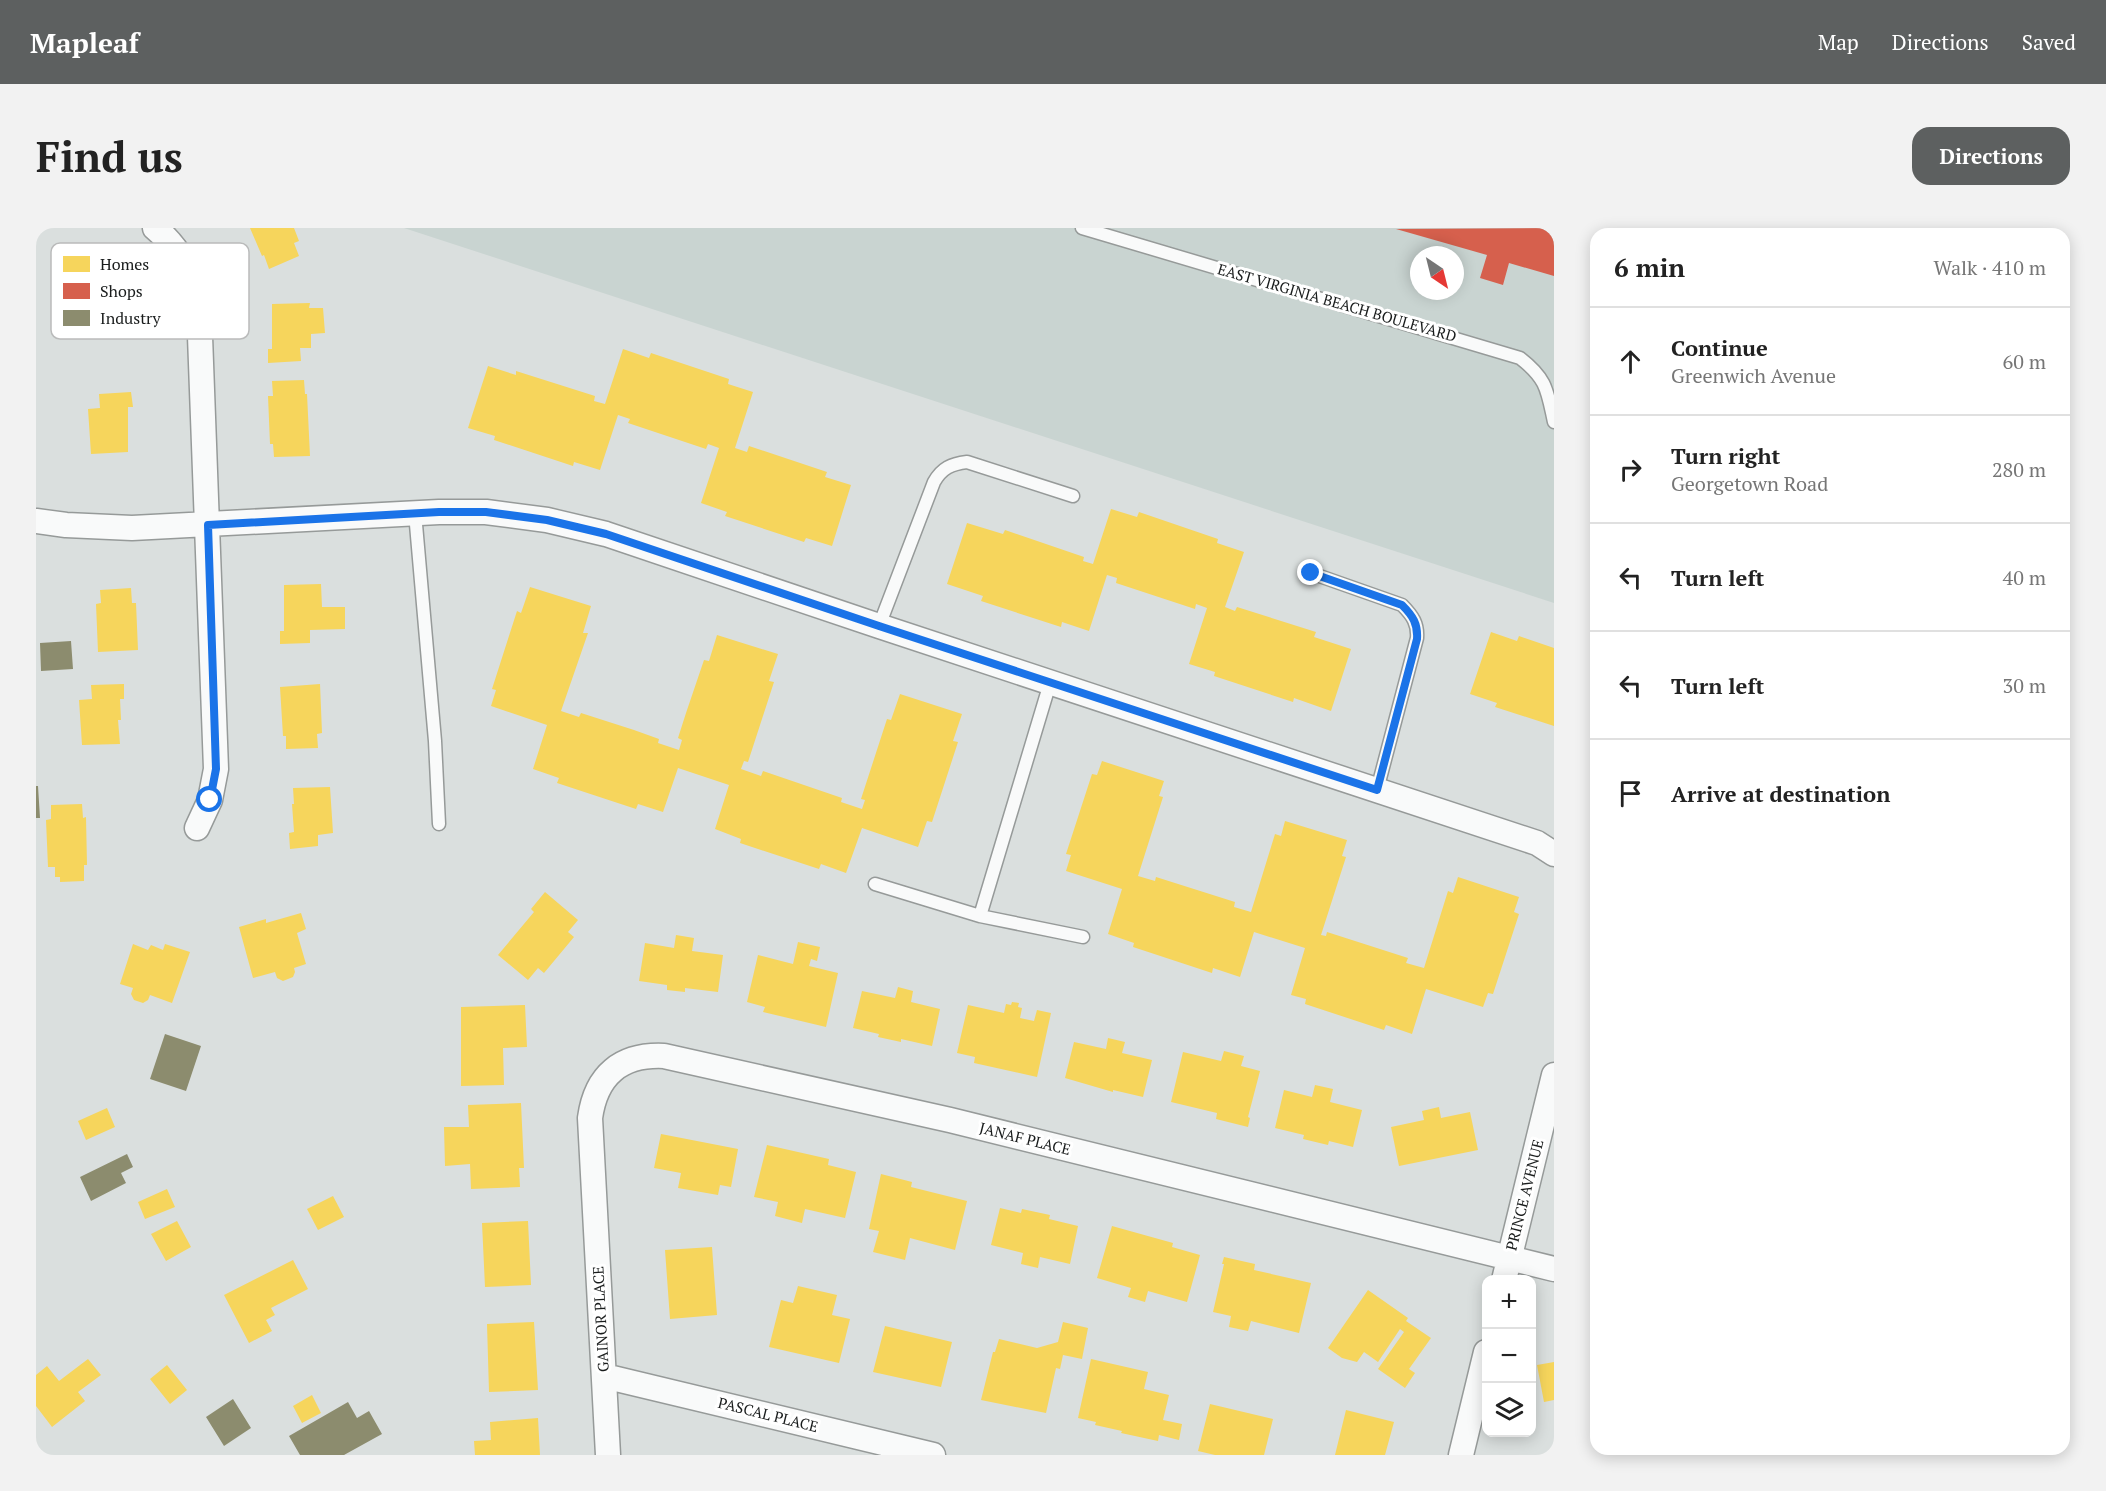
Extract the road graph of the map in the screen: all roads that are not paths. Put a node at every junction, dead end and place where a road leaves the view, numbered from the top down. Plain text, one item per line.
1 (154, 228) edge
2 (1082, 228) edge
3 (170, 243) edge
4 (199, 339) edge
5 (1554, 422) edge
6 (1073, 496) dead end
7 (415, 513) junction
8 (36, 521) edge
9 (208, 525) junction
10 (1311, 573) dead end
11 (879, 626) junction
12 (1050, 682) junction
13 (1377, 790) junction
14 (439, 824) dead end
15 (197, 828) dead end
16 (1554, 854) edge
17 (875, 884) dead end
18 (980, 916) junction
19 (1083, 937) dead end
20 (1554, 1075) edge
21 (594, 1182) joint
22 (1507, 1269) edge
23 (1554, 1269) edge
24 (1482, 1368) edge
25 (604, 1376) junction
26 (608, 1455) edge
27 (933, 1455) edge
28 (1461, 1455) edge

1 - 3 street
2 - 5 lane, EAST VIRGINIA BEACH BOULEVARD
4 - 9 street
6 - 11 lane
7 - 9 street
7 - 11 street
7 - 14 lane
8 - 9 street
9 - 15 street
10 - 13 lane
11 - 12 street
12 - 13 street
12 - 18 lane
13 - 16 street
17 - 18 lane
18 - 19 lane
20 - 22 street, PRINCE AVENUE
21 - 22 street, JANAF PLACE
21 - 25 street, GAINOR PLACE
22 - 23 street, JANAF PLACE
24 - 28 street
25 - 26 street, GAINOR PLACE
25 - 27 street, PASCAL PLACE

